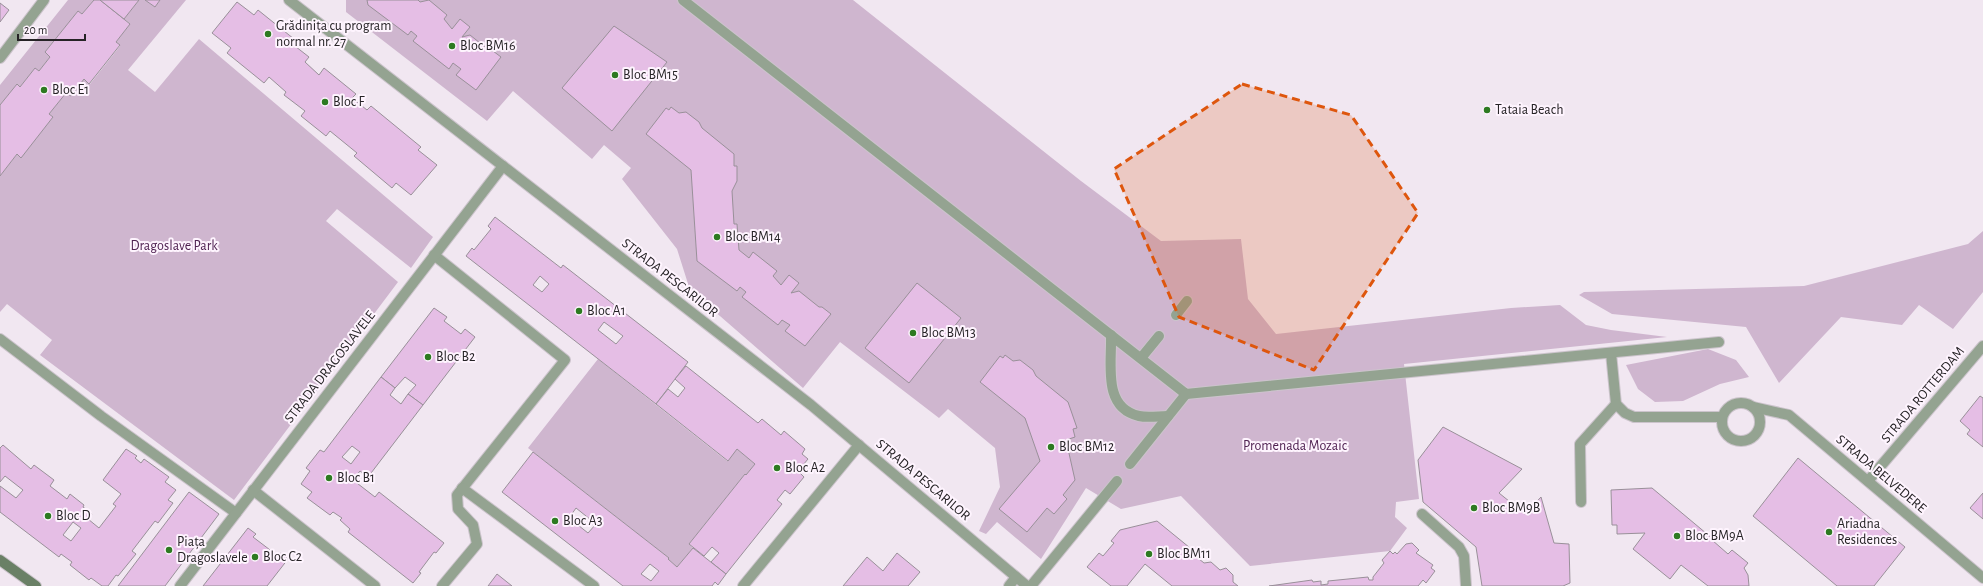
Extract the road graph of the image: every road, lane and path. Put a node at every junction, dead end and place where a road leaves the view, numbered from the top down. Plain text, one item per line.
1 (44, 0) edge
2 (289, 0) edge
3 (683, 0) edge
4 (0, 58) edge
5 (502, 166) junction
6 (434, 256) junction
7 (1187, 301) dead end
8 (1176, 315) dead end
9 (1111, 335) junction
10 (1159, 336) dead end
11 (0, 339) edge
12 (1719, 342) dead end
13 (1983, 346) edge
14 (1611, 353) junction
15 (1141, 358) junction
16 (1186, 394) junction
17 (1616, 404) junction
18 (1753, 407) junction
19 (1168, 416) junction
20 (1722, 417) junction
21 (860, 445) junction
22 (1130, 464) dead end
23 (1117, 481) dead end
24 (1868, 482) junction
25 (462, 488) junction
26 (253, 490) junction
27 (1581, 502) dead end
28 (236, 513) junction
29 (1422, 514) dead end
30 (0, 560) edge
31 (1016, 577) junction
32 (1983, 578) edge
33 (36, 586) edge
34 (180, 586) edge
35 (375, 586) edge
36 (442, 586) edge
37 (594, 586) edge
38 (743, 586) edge
39 (1009, 586) edge
40 (1027, 586) edge
41 (1031, 586) edge
42 (1466, 586) edge

1 - 4 street
2 - 5 street, STRADA PESCARILOR
3 - 9 street
5 - 6 street, STRADA DRAGOSLAVELE
5 - 21 street, STRADA PESCARILOR
6 - 25 street
6 - 26 street, STRADA DRAGOSLAVELE
7 - 8 street
9 - 15 street
9 - 19 street
10 - 15 street
11 - 28 street
12 - 14 street
13 - 24 street, STRADA ROTTERDAM
14 - 16 street
14 - 17 street
15 - 16 street
16 - 19 street
17 - 20 street
17 - 27 street
18 - 20 street, STRADA BELVEDERE
18 - 20 street
18 - 24 street, STRADA BELVEDERE
19 - 22 street
21 - 31 street, STRADA PESCARILOR
21 - 38 street
23 - 41 street
24 - 32 street, STRADA BELVEDERE
25 - 36 street
25 - 37 street
26 - 28 street, STRADA DRAGOSLAVELE
26 - 35 street
28 - 34 street, STRADA DRAGOSLAVELE
29 - 42 street
30 - 33 street
31 - 39 street
31 - 40 street, STRADA PESCARILOR

